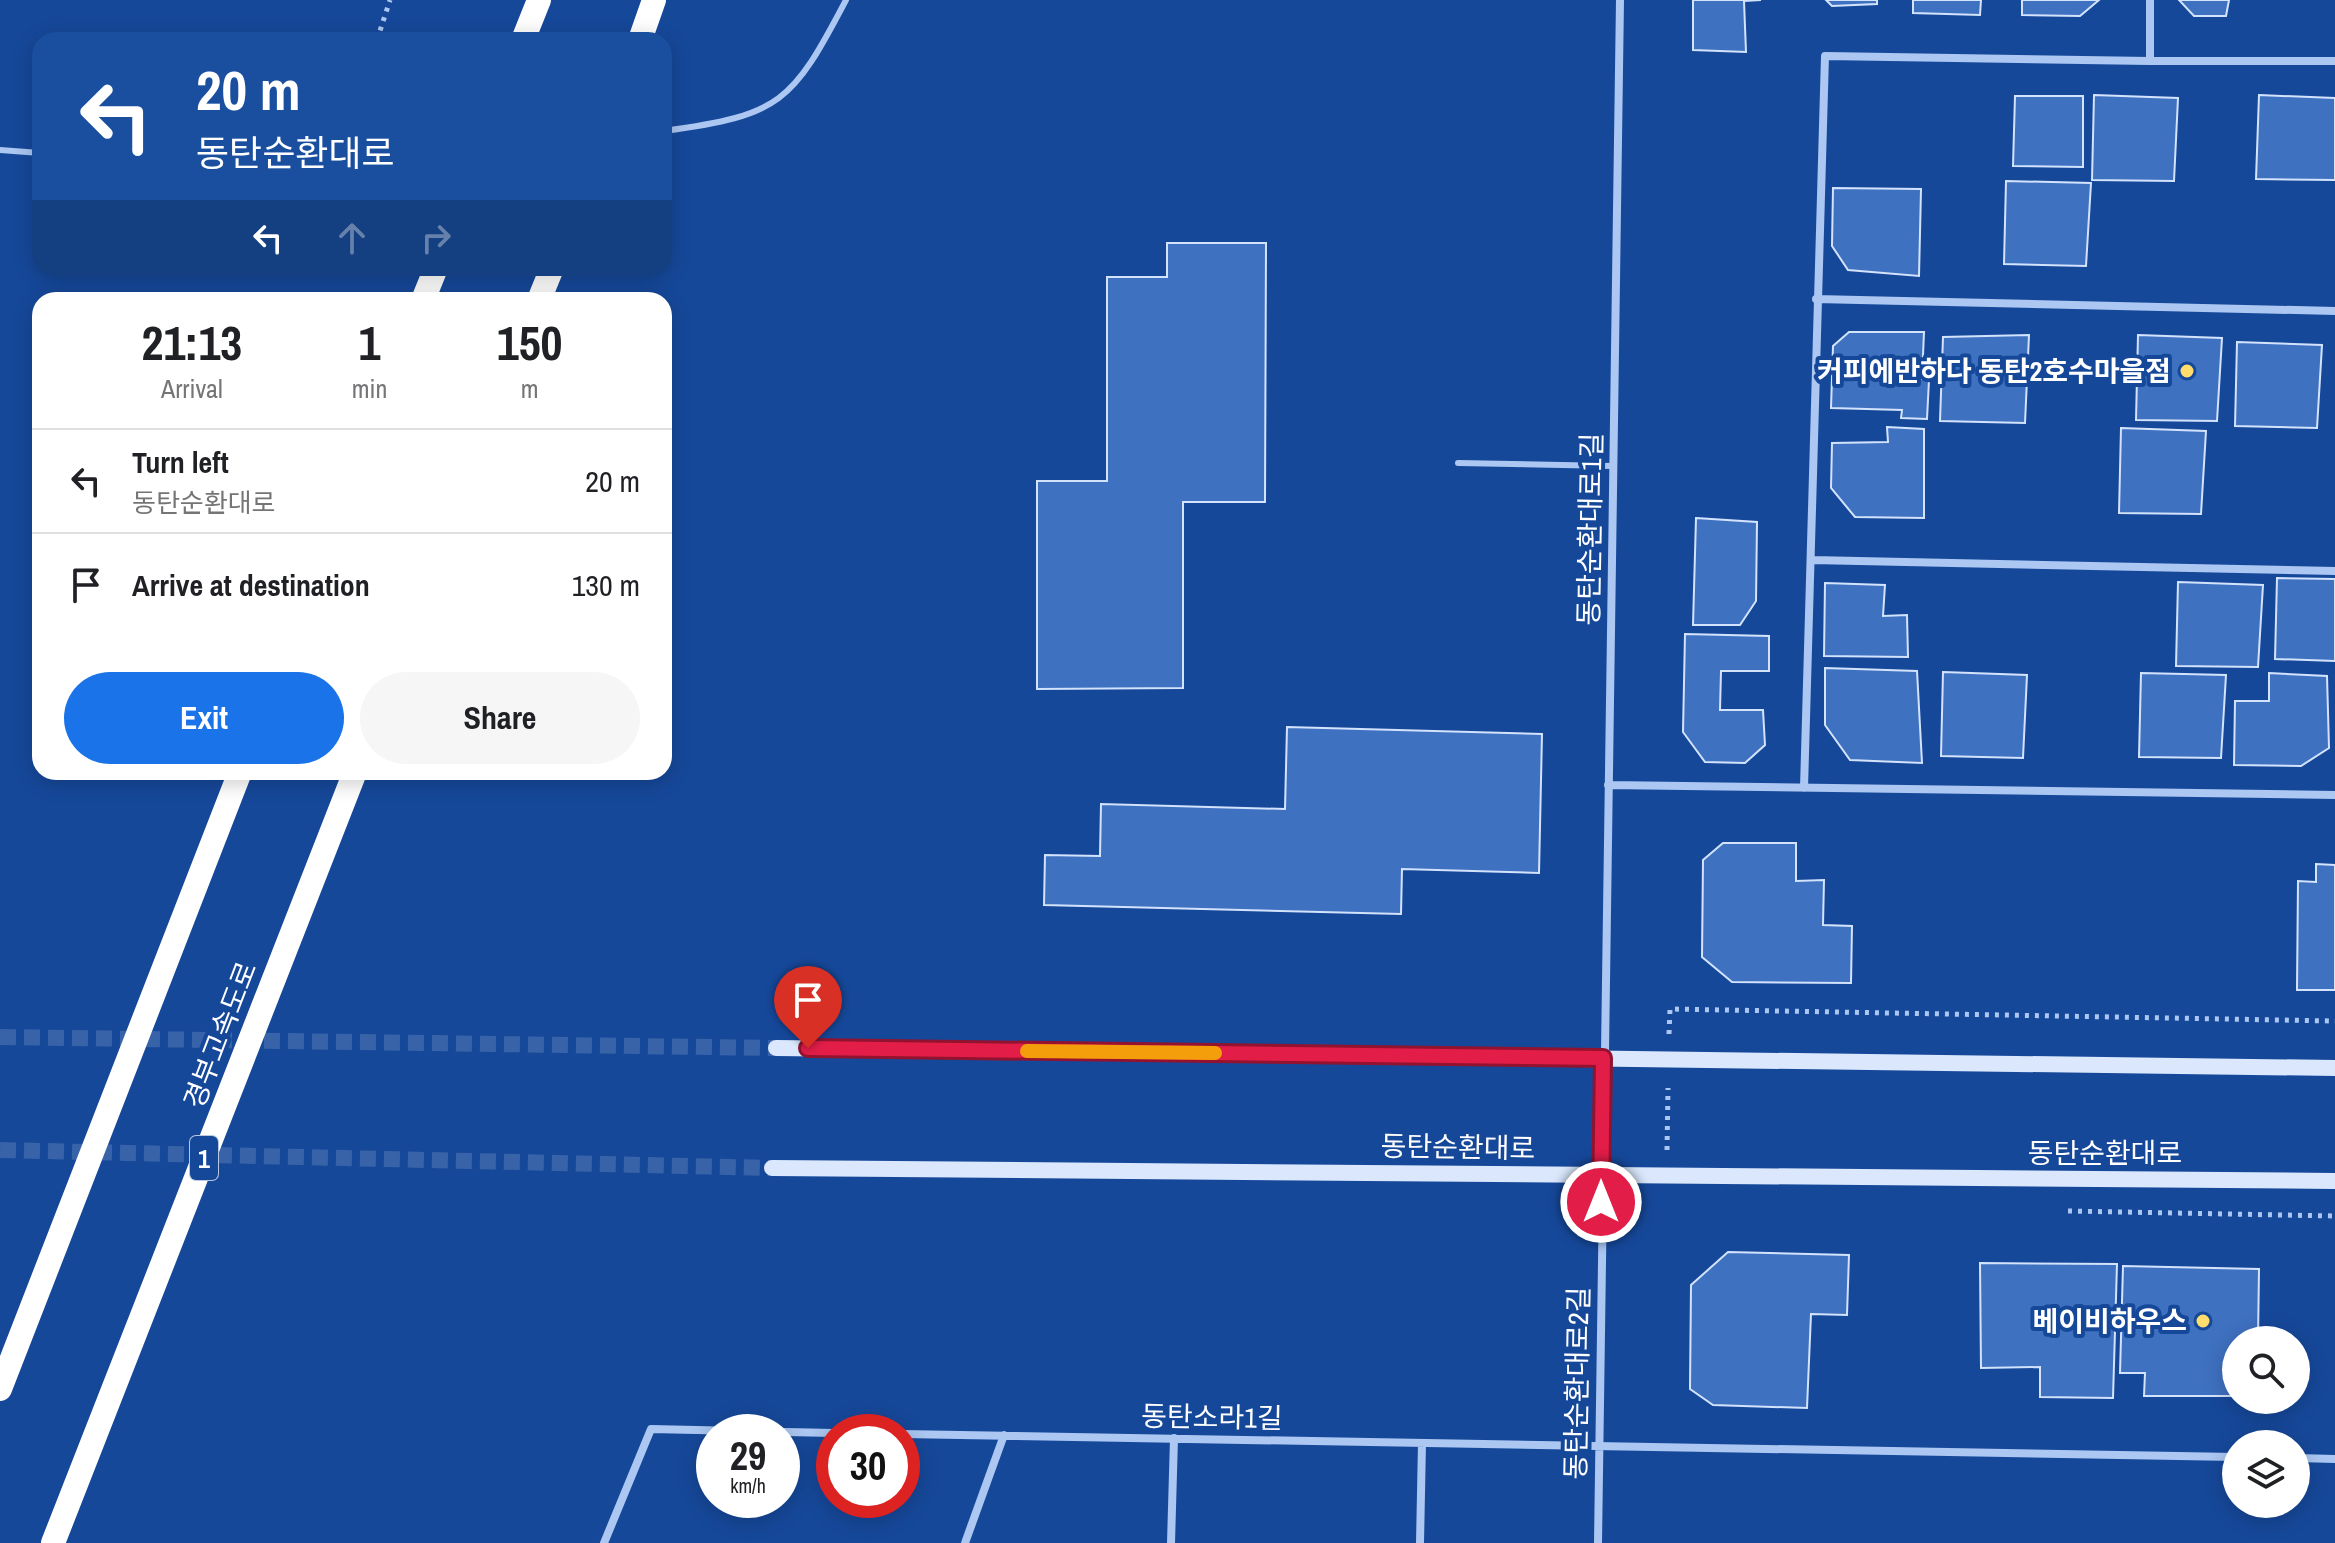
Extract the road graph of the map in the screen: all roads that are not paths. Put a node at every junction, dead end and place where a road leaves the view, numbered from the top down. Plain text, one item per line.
1 (539, 0) edge
2 (654, 0) edge
3 (846, 0) edge
4 (1620, 0) edge
5 (2150, 0) edge
6 (526, 32) edge
7 (643, 32) edge
8 (2150, 61) junction
9 (2335, 61) edge
10 (672, 130) edge
11 (0, 150) edge
12 (32, 152) edge
13 (1816, 299) junction
14 (2335, 311) edge
15 (1458, 463) dead end
16 (1613, 466) junction
17 (1812, 560) junction
18 (2335, 571) edge
19 (237, 780) edge
20 (352, 780) edge
21 (1608, 785) junction
22 (1804, 788) junction
23 (2335, 795) edge
24 (776, 1048) tunnel mouth
25 (1603, 1058) junction
26 (2335, 1068) edge
27 (772, 1168) tunnel mouth
28 (1601, 1175) junction
29 (2335, 1181) edge
30 (0, 1389) edge
31 (816, 1433) edge
32 (920, 1434) edge
33 (1004, 1435) junction
34 (1174, 1438) junction
35 (1422, 1443) junction
36 (1598, 1446) junction
37 (2222, 1457) edge
38 (2310, 1458) edge
39 (2335, 1459) edge
40 (53, 1543) edge
41 (604, 1543) edge
42 (965, 1543) edge
43 (1171, 1543) edge
44 (1420, 1543) edge
45 (1598, 1543) edge

1 - 6 highway
2 - 7 highway
3 - 10 lane
4 - 16 street, 동탄순환대로1길
5 - 8 street
8 - 9 street
8 - 13 street
11 - 12 lane
13 - 14 street
13 - 17 street
15 - 16 lane
16 - 21 street, 동탄순환대로1길
17 - 18 street
17 - 22 street
19 - 30 highway
20 - 40 highway, 경부고속도로 / 1
21 - 22 street
21 - 25 street, 동탄순환대로1길
22 - 23 street
24 - 25 main road
25 - 26 main road
25 - 28 street, 동탄순환대로2길
27 - 28 main road, 동탄순환대로
28 - 29 main road, 동탄순환대로
28 - 36 street, 동탄순환대로2길
31 - 41 street
32 - 33 street, 동탄소라1길
33 - 34 street, 동탄소라1길
33 - 42 street
34 - 35 street, 동탄소라1길
34 - 43 street
35 - 36 street, 동탄소라1길
35 - 44 street
36 - 37 street, 동탄소라1길
36 - 45 street, 동탄순환대로2길
38 - 39 street

